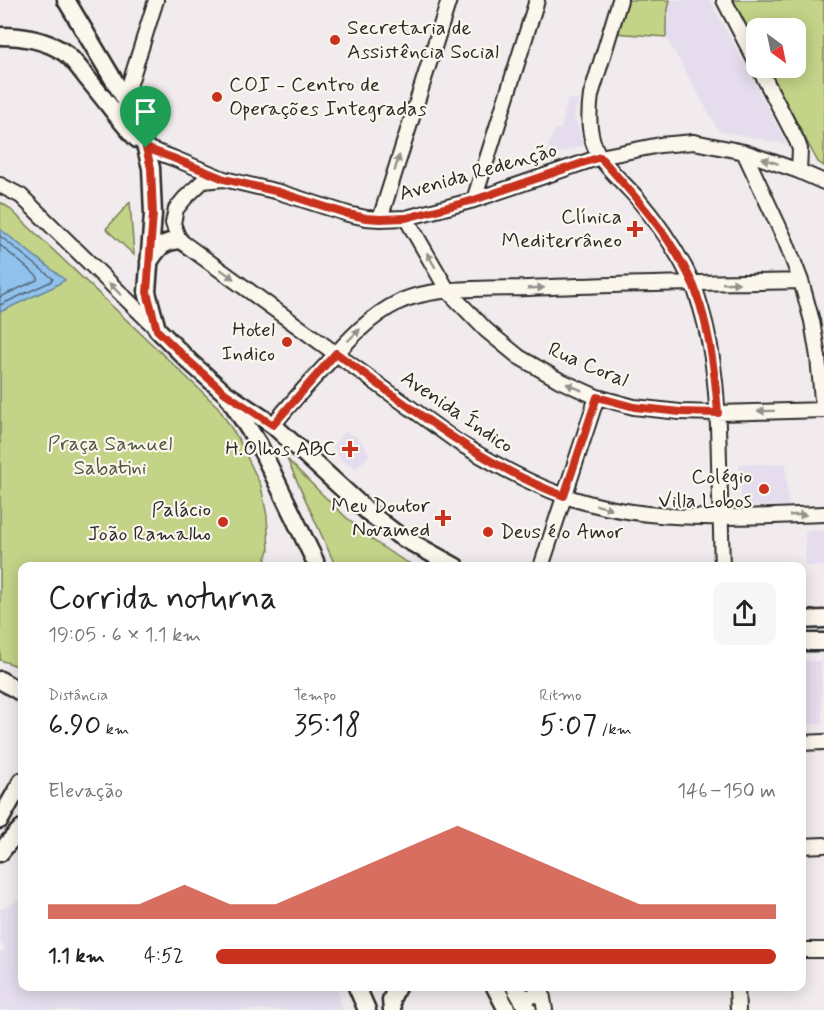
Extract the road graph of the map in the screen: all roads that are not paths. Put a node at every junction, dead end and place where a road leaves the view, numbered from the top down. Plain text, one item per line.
1 (66, 0) edge
2 (156, 0) edge
3 (449, 0) edge
4 (537, 0) edge
5 (620, 0) edge
6 (724, 0) edge
7 (0, 36) edge
8 (746, 43) edge
9 (764, 78) edge
10 (125, 99) junction
11 (146, 148) junction
12 (744, 152) junction
13 (600, 157) junction
14 (799, 171) junction
15 (224, 179) junction
16 (824, 182) edge
17 (0, 185) edge
18 (474, 200) junction
19 (406, 218) junction
20 (380, 219) junction
21 (179, 240) junction
22 (149, 263) junction
23 (801, 280) junction
24 (693, 284) junction
25 (448, 291) junction
26 (157, 330) junction
27 (336, 353) junction
28 (225, 393) junction
29 (597, 397) junction
30 (823, 410) edge
31 (718, 413) junction
32 (273, 425) junction
33 (564, 496) junction
34 (824, 514) edge
35 (721, 517) junction
36 (315, 562) edge
37 (446, 562) edge
38 (543, 562) edge
39 (723, 562) edge
40 (824, 619) edge
41 (806, 620) edge
42 (806, 642) edge
43 (824, 642) edge
44 (0, 680) edge
45 (18, 691) edge
46 (824, 742) edge
47 (806, 743) edge
48 (18, 788) edge
49 (0, 820) edge
50 (18, 832) edge
51 (824, 845) edge
52 (806, 846) edge
53 (0, 853) edge
54 (806, 950) edge
55 (824, 950) edge
56 (359, 991) edge
57 (395, 991) edge
58 (497, 991) edge
59 (517, 991) edge
60 (518, 991) edge
61 (539, 991) edge
62 (541, 991) edge
63 (737, 991) edge
64 (367, 1010) edge
65 (393, 1010) edge
66 (507, 1010) edge
67 (528, 1010) edge
68 (545, 1010) edge
69 (738, 1010) edge

1 - 10 main road
2 - 10 street
20 -> 3 street
4 - 18 street
5 - 13 street
6 - 8 street
7 - 11 main road
9 - 14 street
10 - 11 main road
11 - 15 street, Avenida Redenção
11 - 22 main road
12 - 13 street, Avenida Redenção
14 -> 12 street, Avenida Redenção
12 - 23 street
13 - 18 street, Avenida Redenção
13 - 24 street
14 - 16 street, Avenida Redenção
15 - 20 street, Avenida Redenção
15 - 21 street
26 -> 17 street
18 - 19 street, Avenida Redenção
19 - 20 street, Avenida Redenção
25 -> 19 street, Rua Coral
21 - 22 main road
21 -> 27 street, Avenida Índico
22 - 26 main road
24 -> 23 street
23 - 30 street
25 -> 24 street
24 - 31 street
27 -> 25 street
29 -> 25 street, Rua Coral
26 - 28 main road
27 - 32 street
27 - 33 street, Avenida Índico
28 - 32 main road
28 - 36 main road
29 - 31 street, Rua Coral
29 - 33 street
30 -> 31 street, Rua Coral
31 - 35 street
32 - 37 main road
33 -> 35 street, Avenida Índico
33 - 38 street
35 -> 34 street, Avenida Índico
35 - 39 street
40 - 41 main road
42 - 43 main road
44 - 45 main road
46 - 47 street
48 - 49 main road
50 - 53 main road
51 - 52 street
54 - 55 street
56 - 64 main road
57 - 65 main road
58 - 66 main road
59 - 67 main road
60 - 61 street
62 - 68 street
63 - 69 street

